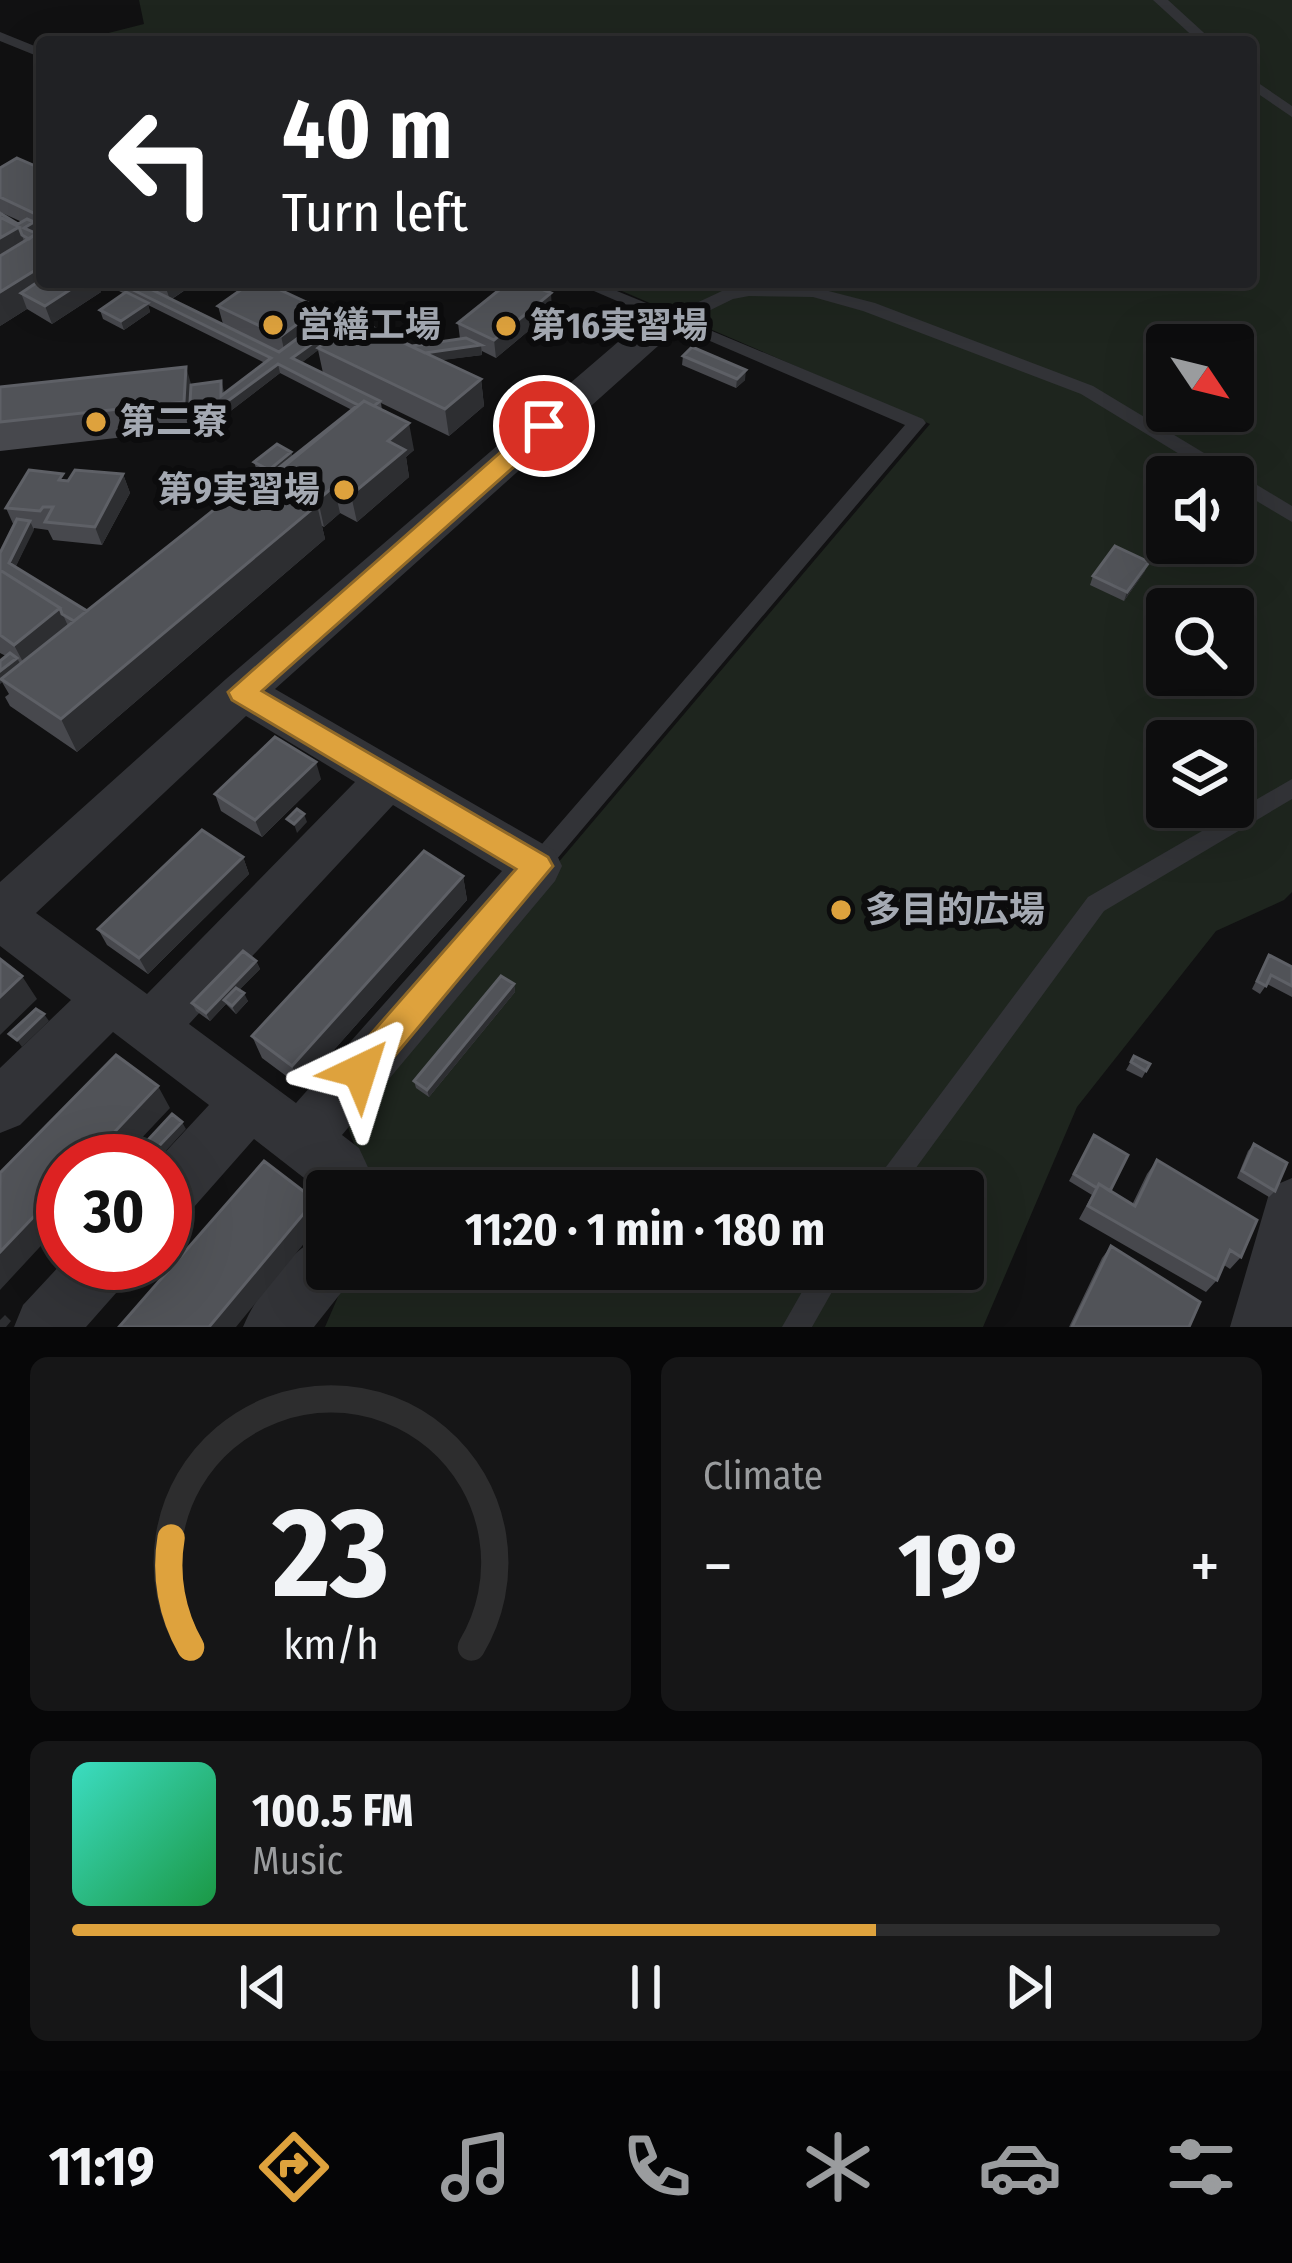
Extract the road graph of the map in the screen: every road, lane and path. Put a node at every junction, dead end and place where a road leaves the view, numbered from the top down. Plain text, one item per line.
1 (1160, 0) edge
2 (0, 36) edge
3 (1200, 36) edge
4 (36, 51) edge
5 (1257, 87) edge
6 (1292, 116) edge
7 (595, 288) edge
8 (673, 321) junction
9 (1196, 456) edge
10 (1254, 492) edge
11 (1292, 515) edge
12 (242, 692) junction
13 (390, 777) junction
14 (1292, 788) edge
15 (537, 866) junction
16 (0, 915) edge
17 (132, 1011) junction
18 (251, 1101) junction
19 (0, 1106) edge
20 (301, 1140) junction
21 (192, 1166) edge
22 (339, 1170) edge
23 (898, 1170) edge
24 (1292, 1208) edge
25 (306, 1288) edge
26 (79, 1290) edge
27 (818, 1290) edge
28 (45, 1327) edge
29 (274, 1327) edge
30 (796, 1327) edge
31 (1261, 1327) edge

1 - 3 lane
2 - 4 lane
5 - 6 lane
7 - 8 lane
8 - 9 lane
8 - 12 street
8 - 15 lane
10 - 11 lane
12 - 13 street
12 - 16 street
13 - 15 street
13 - 17 street
14 - 23 lane
15 - 20 street
16 - 17 street
17 - 18 street
17 - 19 street
18 - 20 street
18 - 21 street
20 - 22 street
24 - 31 street
25 - 29 street
26 - 28 street
27 - 30 lane

